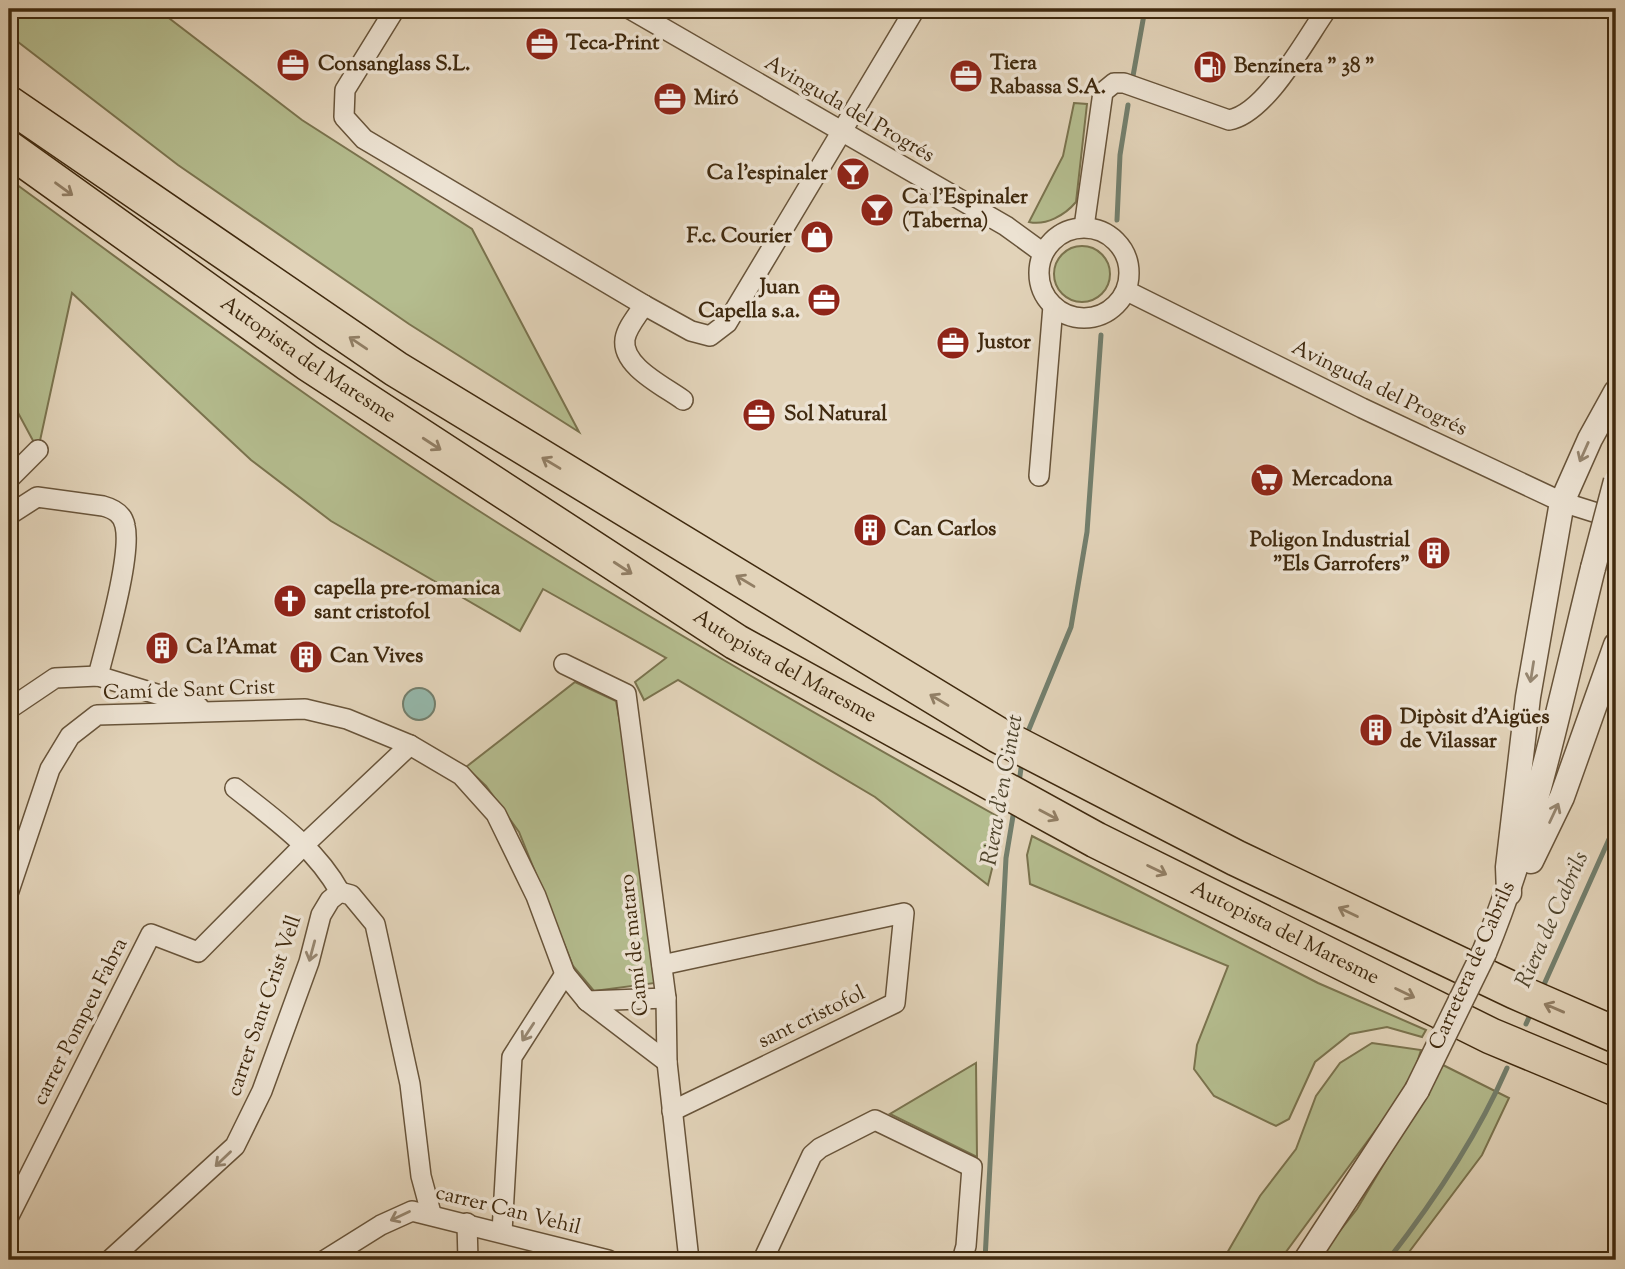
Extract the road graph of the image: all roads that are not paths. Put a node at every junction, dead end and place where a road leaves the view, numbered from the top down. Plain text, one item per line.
1 (395, 9) edge
2 (630, 9) edge
3 (915, 9) edge
4 (1327, 9) edge
5 (9, 104) edge
6 (840, 132) junction
7 (9, 149) edge
8 (1084, 227) junction
9 (1043, 253) junction
10 (1126, 291) junction
11 (644, 305) junction
12 (1053, 306) junction
13 (1616, 392) edge
14 (683, 400) dead end
15 (38, 450) dead end
16 (1039, 475) dead end
17 (9, 479) edge
18 (1616, 481) edge
19 (1562, 502) junction
20 (9, 515) edge
21 (1616, 519) edge
22 (1616, 645) edge
23 (564, 664) dead end
24 (98, 676) junction
25 (9, 709) edge
26 (216, 713) junction
27 (410, 745) junction
28 (234, 788) dead end
29 (305, 844) junction
30 (9, 891) edge
31 (340, 892) junction
32 (1509, 893) junction
33 (662, 965) junction
34 (565, 975) junction
35 (666, 998) junction
36 (587, 1001) junction
37 (1616, 1035) edge
38 (667, 1062) junction
39 (1616, 1088) edge
40 (672, 1111) junction
41 (431, 1213) junction
42 (9, 1216) edge
43 (467, 1223) junction
44 (502, 1232) junction
45 (110, 1260) edge
46 (325, 1260) edge
47 (468, 1260) edge
48 (608, 1260) edge
49 (689, 1260) edge
50 (763, 1260) edge
51 (962, 1260) edge
52 (1306, 1260) edge

1 - 11 street
2 - 6 street, Avinguda del Progrés
3 - 6 street
4 - 8 street
37 -> 5 highway, Autopista del Maresme
6 - 9 street, Avinguda del Progrés
6 - 11 street
7 -> 39 highway, Autopista del Maresme
8 - 9 street
8 - 10 street
9 - 12 street
10 - 12 street
10 - 19 street, Avinguda del Progrés
11 - 14 street
12 - 16 street
13 -> 19 street
15 - 17 street
18 - 32 street, Carretera de Cabrils, bridge
19 - 21 street, Avinguda del Progrés
19 -> 32 street
20 - 24 street
32 -> 22 street
23 - 33 street, Camí de mataro
24 - 25 street
24 - 26 street
26 - 27 street, Camí de Sant Crist
26 - 30 street, Camí de Sant Crist
27 - 29 street, carrer Pompeu Fabra
27 - 34 street, Camí de Sant Crist
28 - 29 street
29 - 31 street
29 - 42 street, carrer Pompeu Fabra
31 - 41 street
31 -> 45 street, carrer Sant Crist Vell
32 - 52 street, Carretera de Cabrils, bridge
33 - 35 street, Camí de mataro
33 - 40 street, sant cristofol
34 - 36 street, Camí de Sant Crist
34 -> 44 street
35 - 36 street
35 - 38 street, Camí de mataro
36 - 38 street, Camí de Sant Crist
38 - 40 street, Camí de mataro
40 - 49 street, Camí de mataro
41 - 43 street, carrer Can Vehil
41 -> 46 street, carrer Can Vehil
43 - 44 street, carrer Can Vehil
43 - 47 street
44 - 48 street, carrer Can Vehil
50 - 51 street

